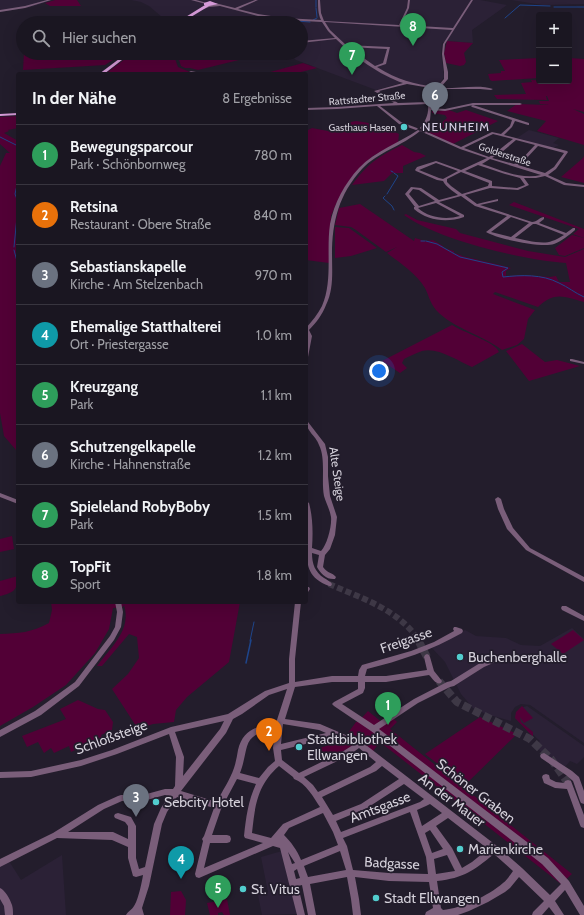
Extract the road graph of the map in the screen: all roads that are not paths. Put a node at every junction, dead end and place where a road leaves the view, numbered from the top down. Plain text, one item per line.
1 (50, 0) edge
2 (192, 0) edge
3 (257, 0) edge
4 (319, 0) edge
5 (409, 0) edge
6 (472, 0) edge
7 (199, 1) junction
8 (216, 2) edge
9 (207, 4) junction
10 (225, 6) junction
11 (201, 9) junction
12 (236, 9) junction
13 (0, 11) edge
14 (190, 16) edge
15 (263, 16) edge
16 (308, 21) edge
17 (323, 22) junction
18 (400, 25) junction
19 (454, 28) junction
20 (338, 38) junction
21 (308, 41) edge
22 (346, 46) junction
23 (120, 60) edge
24 (375, 67) junction
25 (104, 72) edge
26 (406, 83) junction
27 (439, 88) junction
28 (491, 88) dead end
29 (397, 103) junction
30 (429, 103) junction
31 (469, 104) junction
32 (520, 104) dead end
33 (378, 106) junction
34 (308, 109) edge
35 (430, 109) junction
36 (16, 114) edge
37 (0, 115) edge
38 (514, 120) junction
39 (528, 124) dead end
40 (420, 130) junction
41 (502, 135) junction
42 (515, 139) junction
43 (537, 145) junction
44 (461, 148) junction
45 (490, 158) junction
46 (479, 164) junction
47 (514, 166) junction
48 (460, 172) junction
49 (544, 174) junction
50 (521, 176) junction
51 (445, 180) junction
52 (584, 186) edge
53 (490, 188) junction
54 (462, 195) junction
55 (497, 200) dead end
56 (437, 201) junction
57 (476, 205) junction
58 (417, 206) junction
59 (510, 216) junction
60 (543, 218) dead end
61 (534, 223) junction
62 (574, 229) dead end
63 (566, 234) junction
64 (513, 238) junction
65 (308, 328) edge
66 (308, 331) edge
67 (308, 346) edge
68 (572, 360) dead end
69 (584, 363) edge
70 (308, 426) edge
71 (2, 496) edge
72 (498, 499) dead end
73 (16, 501) edge
74 (308, 514) edge
75 (309, 549) junction
76 (322, 554) junction
77 (334, 577) dead end
78 (584, 580) edge
79 (329, 584) tunnel mouth
80 (118, 604) edge
81 (298, 604) edge
82 (564, 608) dead end
83 (584, 619) edge
84 (456, 629) dead end
85 (427, 658) tunnel mouth
86 (498, 658) dead end
87 (432, 672) junction
88 (361, 678) junction
89 (438, 682) tunnel mouth
90 (292, 686) junction
91 (336, 704) joint
92 (230, 717) junction
93 (279, 723) junction
94 (374, 729) junction
95 (171, 730) junction
96 (0, 734) edge
97 (334, 734) junction
98 (358, 744) junction
99 (277, 748) junction
100 (544, 756) dead end
101 (279, 762) junction
102 (381, 762) junction
103 (0, 775) edge
104 (235, 775) junction
105 (297, 777) junction
106 (546, 777) dead end
107 (404, 780) junction
108 (260, 782) junction
109 (177, 790) junction
110 (316, 796) junction
111 (429, 800) junction
112 (584, 801) edge
113 (218, 806) junction
114 (324, 809) junction
115 (411, 809) junction
116 (448, 814) junction
117 (118, 816) dead end
118 (330, 820) junction
119 (584, 825) edge
120 (431, 826) junction
121 (421, 831) junction
122 (56, 835) junction
123 (279, 835) junction
124 (339, 836) junction
125 (206, 839) junction
126 (227, 839) dead end
127 (271, 843) junction
128 (132, 845) junction
129 (343, 846) junction
130 (494, 850) junction
131 (449, 851) junction
132 (430, 857) junction
133 (0, 864) edge
134 (300, 865) junction
135 (289, 869) junction
136 (148, 870) junction
137 (519, 871) junction
138 (351, 873) junction
139 (460, 873) junction
140 (432, 878) junction
141 (305, 881) junction
142 (293, 883) junction
143 (566, 884) junction
144 (0, 892) edge
145 (550, 900) junction
146 (437, 910) junction
147 (139, 911) edge
148 (584, 914) edge
149 (9, 915) edge
150 (130, 915) edge
151 (301, 915) edge
152 (312, 915) edge
153 (357, 915) edge
154 (430, 915) edge
155 (536, 915) edge
156 (560, 915) edge

1 - 13 street
2 - 7 street
3 - 12 street
4 - 17 street
5 - 18 street
6 - 19 street
7 - 9 street
7 - 11 street
8 - 9 main road
8 - 10 street
9 - 11 main road
10 - 11 street
10 - 12 street
11 - 14 main road
12 - 15 street
16 - 17 street
17 - 18 street
17 - 20 street
18 - 19 street
19 - 27 street
20 - 21 street
20 - 22 street
22 - 24 street
22 - 24 street
23 - 25 main road
24 - 26 street
26 - 27 street
26 - 29 street
27 - 28 street
27 - 30 street
29 - 30 street, Rattstadter Straße
29 - 33 street, Rattstadter Straße
30 - 35 street
31 - 32 street
31 - 35 street
31 - 38 street
33 - 34 street, Rattstadter Straße
33 - 40 street, Golderstraße
35 - 40 street
36 - 37 main road
38 - 39 street
38 - 41 street
40 - 44 street, Golderstraße
40 - 65 street
41 - 42 street
41 - 44 street
42 - 43 street
42 - 45 street
43 - 47 street
43 - 49 street
44 - 45 street, Golderstraße
45 - 46 street
45 - 47 street, Golderstraße
46 - 48 street
46 - 50 street
47 - 49 street, Golderstraße
48 - 51 street
48 - 51 street
48 - 53 street
49 - 50 street
49 - 52 street, Golderstraße
50 - 53 street
51 - 54 street
53 - 54 street
54 - 56 street
54 - 57 street
55 - 57 street
56 - 58 street
56 - 58 street
56 - 58 street
57 - 59 street
59 - 61 street
59 - 64 street
60 - 61 street
61 - 63 street
61 - 64 street
62 - 63 street
63 - 64 street
66 - 67 street
68 - 69 street
70 - 76 street, Alte Steige
71 - 73 street
72 - 78 street
74 - 75 street
75 - 76 street
75 - 79 street
76 - 77 street
80 - 96 street
81 - 90 street
82 - 83 street
84 - 88 street, Freigasse
85 - 87 street
86 - 94 street
87 - 88 street
87 - 89 street
88 - 90 street
88 - 91 street, Freigasse
90 - 92 street
90 - 93 street
91 - 94 street, Schöner Graben
92 - 95 street, Schloßsteige
92 - 109 street
93 - 97 street, An der Mauer
93 - 99 street
93 - 104 street
94 - 143 street, Schöner Graben
95 - 103 street, Schloßsteige
95 - 109 street
97 - 98 street, An der Mauer
97 - 99 street
98 - 102 street, An der Mauer
98 - 105 street
99 - 101 street
100 - 112 street
101 - 105 street
101 - 108 street
102 - 107 street, An der Mauer
102 - 110 street
104 - 108 street
104 - 113 street
105 - 110 street
106 - 119 street
107 - 111 street, An der Mauer
107 - 118 street
108 - 127 street
109 - 113 street
109 - 122 street
109 - 136 street
110 - 114 street
111 - 115 street, Amtsgasse
111 - 116 street, An der Mauer
113 - 125 street
114 - 118 street
114 - 123 street
115 - 121 street
115 - 124 street, Amtsgasse
116 - 120 street
116 - 130 street, An der Mauer
117 - 128 street
118 - 124 street
120 - 121 street
120 - 131 street
121 - 132 street
122 - 128 street
122 - 133 street
123 - 127 street
123 - 134 street
124 - 129 street
125 - 126 street
125 - 127 street
127 - 135 street
128 - 136 street
129 - 134 street
129 - 138 street
130 - 137 street, An der Mauer
130 - 139 street, Badgasse
131 - 132 street
131 - 139 street
132 - 140 street
134 - 135 street
134 - 141 street
135 - 142 street
136 - 147 street
137 - 145 street, An der Mauer
137 - 146 street
138 - 140 street, Badgasse
138 - 141 street, Badgasse
138 - 153 street
139 - 140 street, Badgasse
140 - 146 street
141 - 142 street, Badgasse
141 - 152 street
142 - 151 street
143 - 145 street
143 - 148 street, Schöner Graben
144 - 149 street
145 - 155 street
145 - 156 street, An der Mauer
146 - 154 street
147 - 150 street

